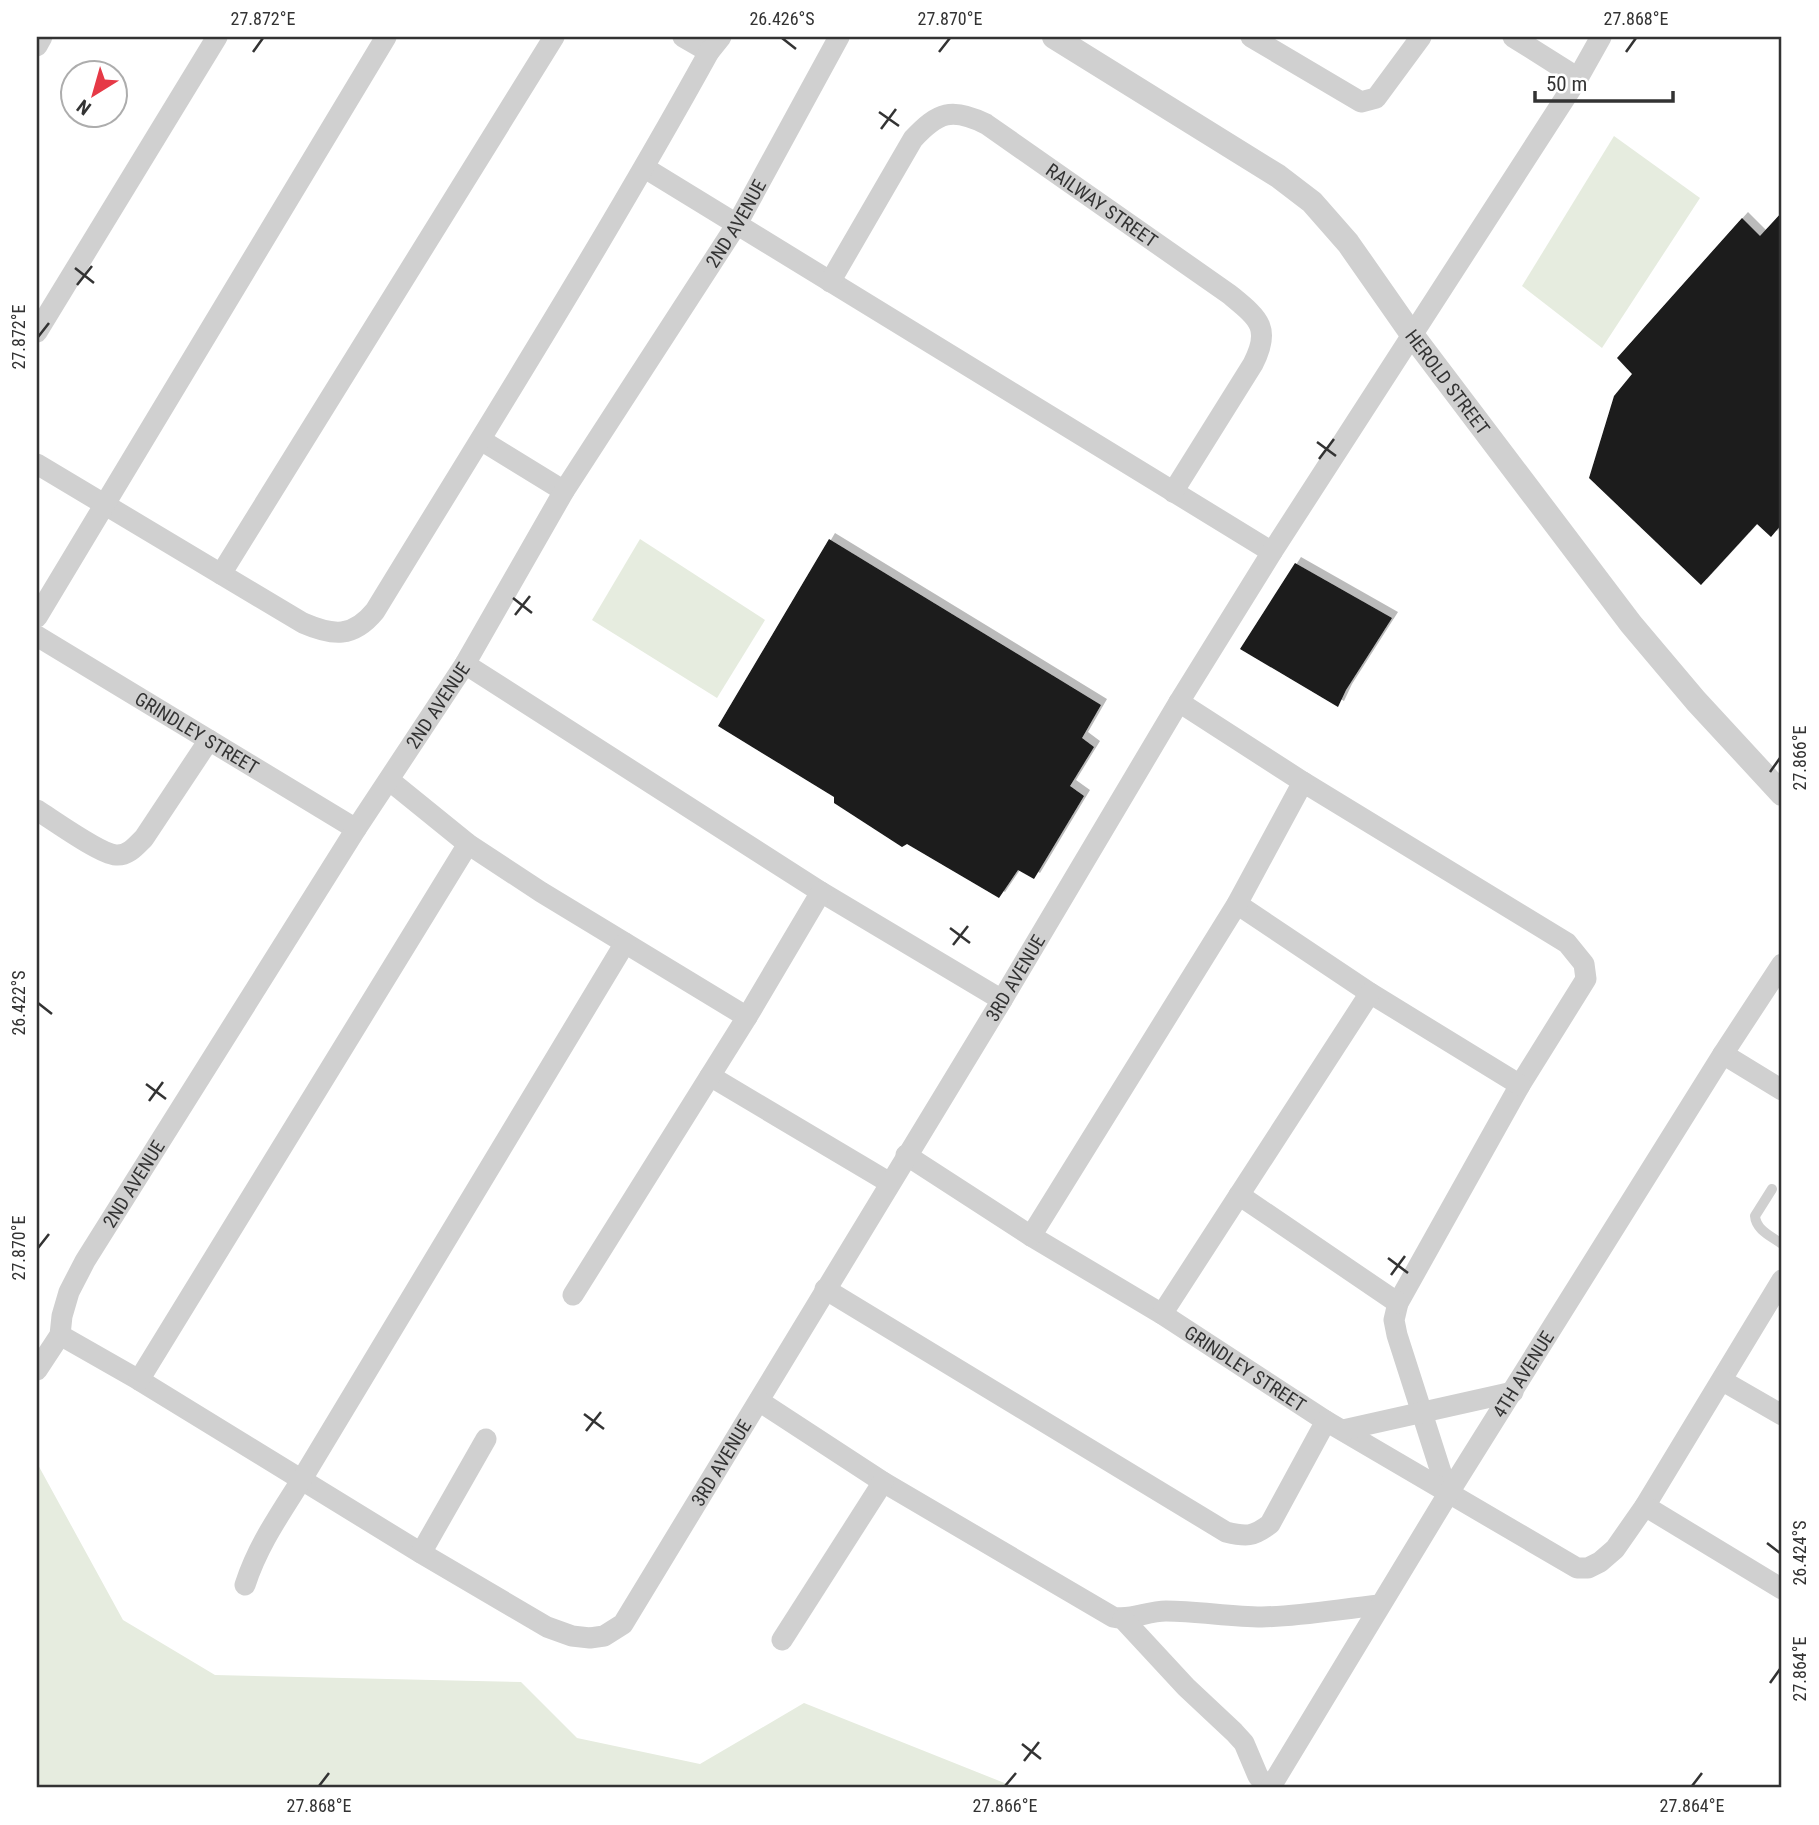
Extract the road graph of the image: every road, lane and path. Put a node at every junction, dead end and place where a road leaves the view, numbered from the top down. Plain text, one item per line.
1 (42, 37) edge
2 (217, 37) edge
3 (386, 37) edge
4 (554, 37) edge
5 (683, 37) edge
6 (839, 37) edge
7 (1054, 37) edge
8 (1251, 37) edge
9 (1421, 37) edge
10 (1513, 37) edge
11 (1601, 37) edge
12 (715, 44) edge
13 (37, 46) edge
14 (1578, 78) junction
15 (645, 168) junction
16 (737, 224) junction
17 (830, 282) junction
18 (37, 332) edge
19 (1413, 336) junction
20 (481, 440) junction
21 (37, 464) edge
22 (565, 491) junction
23 (1173, 492) junction
24 (104, 504) junction
25 (1272, 552) junction
26 (221, 574) junction
27 (37, 617) edge
28 (37, 636) edge
29 (464, 664) junction
30 (1179, 702) junction
31 (209, 740) junction
32 (389, 780) junction
33 (1303, 782) junction
34 (1782, 794) edge
35 (37, 810) edge
36 (356, 829) junction
37 (468, 844) junction
38 (821, 892) junction
39 (1237, 904) junction
40 (625, 943) junction
41 (1782, 964) edge
42 (1370, 993) junction
43 (1002, 1000) junction
44 (747, 1017) junction
45 (1723, 1054) junction
46 (710, 1076) junction
47 (1520, 1085) junction
48 (1782, 1090) edge
49 (906, 1155) junction
50 (890, 1183) junction
51 (1772, 1189) dead end
52 (1239, 1195) junction
53 (1031, 1236) junction
54 (1782, 1244) edge
55 (1782, 1280) edge
56 (825, 1289) junction
57 (573, 1295) dead end
58 (1398, 1303) junction
59 (1162, 1314) junction
60 (60, 1335) junction
61 (37, 1370) edge
62 (139, 1380) junction
63 (1723, 1381) junction
64 (1513, 1392) junction
65 (759, 1401) junction
66 (1422, 1411) junction
67 (1782, 1415) edge
68 (1335, 1426) junction
69 (486, 1439) dead end
70 (302, 1479) junction
71 (883, 1482) junction
72 (1448, 1494) junction
73 (1645, 1506) junction
74 (421, 1553) junction
75 (245, 1585) dead end
76 (1782, 1589) edge
77 (1380, 1605) junction
78 (1123, 1619) junction
79 (782, 1640) dead end
80 (1269, 1788) edge

1 - 13 street
2 - 18 street
3 - 24 street
4 - 26 street
5 - 12 street
6 - 16 street, 2ND AVENUE
7 - 19 street, HEROLD STREET
8 - 9 street
10 - 14 street
11 - 14 street, 3RD AVENUE
12 - 15 street
14 - 19 street, 3RD AVENUE
15 - 16 street
15 - 20 street
16 - 17 street
16 - 22 street, 2ND AVENUE
17 - 23 street
17 - 23 street, RAILWAY STREET
19 - 25 street, 3RD AVENUE
19 - 34 street, HEROLD STREET
20 - 22 street
20 - 26 street
21 - 24 street
22 - 29 street, 2ND AVENUE
23 - 25 street
24 - 26 street
24 - 27 street
25 - 30 street, 3RD AVENUE
28 - 31 street, GRINDLEY STREET
29 - 32 street, 2ND AVENUE
29 - 38 street
30 - 33 street
30 - 43 street, 3RD AVENUE
31 - 35 street
31 - 36 street, GRINDLEY STREET
32 - 36 street, 2ND AVENUE
32 - 37 street
33 - 39 street
33 - 47 street
36 - 60 street, 2ND AVENUE
37 - 40 street
37 - 62 street
38 - 43 street
38 - 44 street
39 - 42 street
39 - 53 street
40 - 44 street
40 - 70 street
41 - 45 street, 4TH AVENUE
42 - 47 street
42 - 52 street
43 - 49 street, 3RD AVENUE
44 - 46 street
45 - 48 street
45 - 64 street, 4TH AVENUE
46 - 50 street
46 - 57 street
47 - 58 street
49 - 50 street, 3RD AVENUE
49 - 53 street, GRINDLEY STREET
50 - 56 street, 3RD AVENUE
51 - 54 lane
52 - 58 street
52 - 59 street
53 - 59 street, GRINDLEY STREET
55 - 63 street
56 - 65 street, 3RD AVENUE
56 - 68 street
58 - 66 street
59 - 68 street, GRINDLEY STREET
60 - 61 street, 2ND AVENUE
60 - 62 street
62 - 70 street
63 - 67 street
63 - 73 street
64 - 66 street
64 - 72 street, 4TH AVENUE
65 - 71 street
65 - 74 street, 3RD AVENUE
66 - 68 street
66 - 72 street
68 - 72 street, GRINDLEY STREET
69 - 74 street
70 - 74 street
70 - 75 street
71 - 78 street
71 - 79 street
72 - 73 street, GRINDLEY STREET
72 - 77 street, 4TH AVENUE
73 - 76 street
77 - 78 street
77 - 80 street, 4TH AVENUE
78 - 80 street

